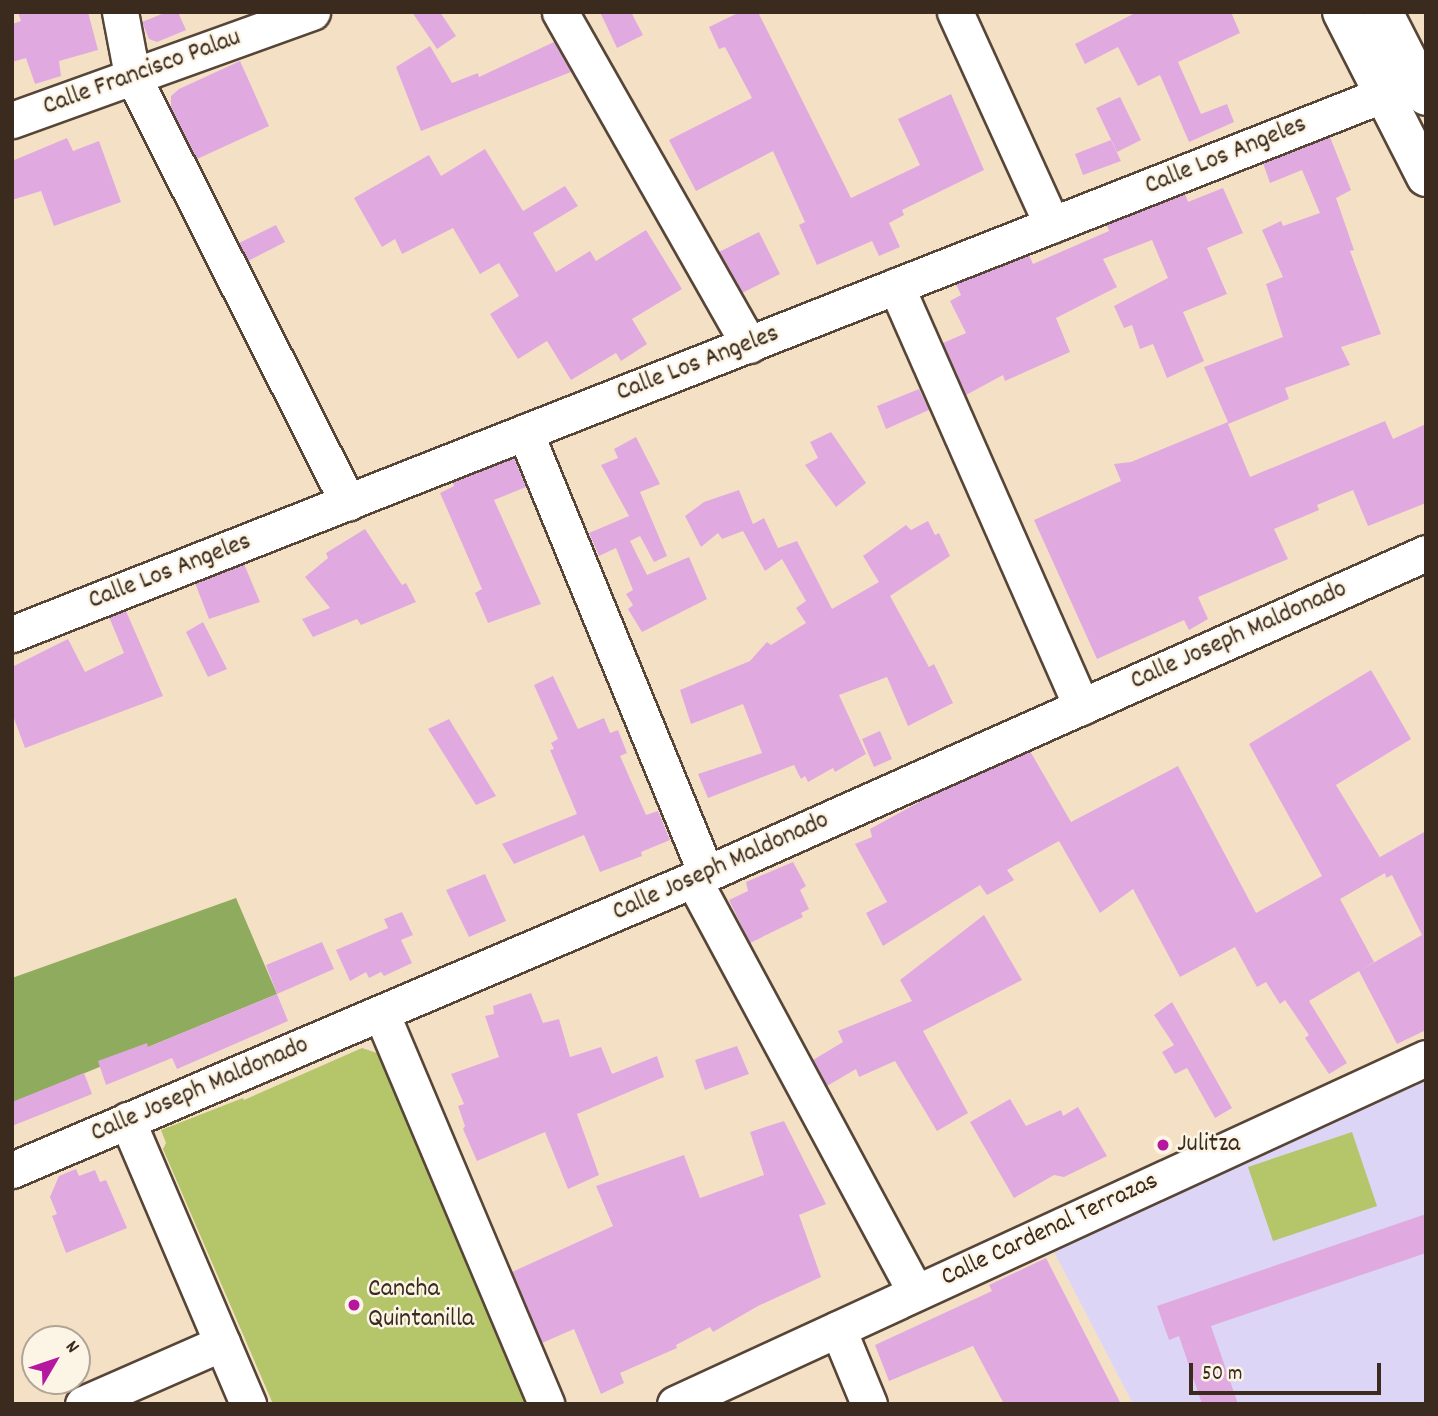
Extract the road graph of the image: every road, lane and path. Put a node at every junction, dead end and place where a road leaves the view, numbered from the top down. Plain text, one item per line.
1 (120, 12) edge
2 (312, 12) edge
3 (560, 12) edge
4 (955, 12) edge
5 (1342, 12) edge
6 (1384, 12) edge
7 (132, 75) junction
8 (1424, 88) edge
9 (1384, 94) junction
10 (12, 120) edge
11 (1426, 177) edge
12 (1052, 225) junction
13 (896, 286) junction
14 (749, 345) junction
15 (525, 432) junction
16 (348, 502) junction
17 (1426, 553) edge
18 (12, 635) edge
19 (1082, 707) junction
20 (700, 877) junction
21 (382, 1015) junction
22 (1426, 1058) edge
23 (127, 1120) junction
24 (12, 1170) edge
25 (915, 1292) junction
26 (838, 1329) junction
27 (222, 1343) junction
28 (83, 1404) edge
29 (247, 1404) edge
30 (547, 1404) edge
31 (675, 1404) edge
32 (869, 1404) edge

1 - 7 street
2 - 7 street, Calle Francisco Palau
3 - 14 street
4 - 12 street
5 - 9 highway
6 - 8 highway
7 - 10 street, Calle Francisco Palau
7 - 16 street
9 - 11 highway
9 - 12 street, Calle Los Angeles
12 - 13 street, Calle Los Angeles
13 - 14 street, Calle Los Angeles
13 - 19 street
14 - 15 street, Calle Los Angeles
15 - 16 street, Calle Los Angeles
15 - 20 street
16 - 18 street, Calle Los Angeles
17 - 19 street, Calle Joseph Maldonado
19 - 20 street, Calle Joseph Maldonado
20 - 21 street, Calle Joseph Maldonado
20 - 25 street
21 - 23 street, Calle Joseph Maldonado
21 - 30 street
22 - 25 street, Calle Cardenal Terrazas
23 - 24 street, Calle Joseph Maldonado
23 - 27 street
25 - 26 street, Calle Cardenal Terrazas
26 - 31 street, Calle Cardenal Terrazas
26 - 32 street
27 - 28 street
27 - 29 street

